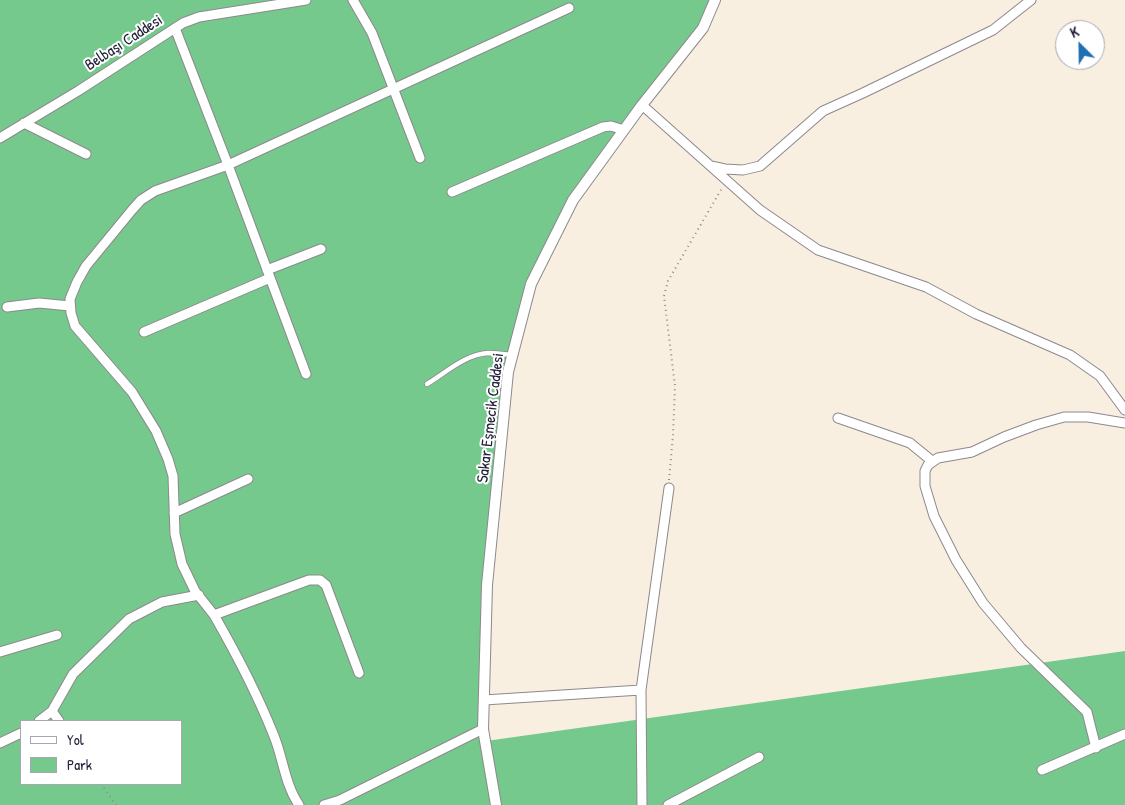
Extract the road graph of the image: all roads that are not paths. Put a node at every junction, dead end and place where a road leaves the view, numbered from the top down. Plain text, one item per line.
1 (306, 0) edge
2 (353, 0) edge
3 (715, 0) edge
4 (1031, 0) edge
5 (569, 8) dead end
6 (175, 28) junction
7 (393, 89) junction
8 (642, 105) junction
9 (24, 122) junction
10 (624, 130) junction
11 (0, 138) edge
12 (86, 154) dead end
13 (420, 158) dead end
14 (228, 165) junction
15 (708, 165) junction
16 (452, 192) dead end
17 (321, 249) dead end
18 (268, 274) junction
19 (70, 306) junction
20 (8, 307) dead end
21 (144, 332) dead end
22 (513, 355) junction
23 (306, 374) dead end
24 (427, 384) dead end
25 (1125, 410) edge
26 (838, 418) dead end
27 (1125, 423) edge
28 (932, 461) junction
29 (248, 479) dead end
30 (668, 488) road end
31 (174, 513) junction
32 (199, 595) junction
33 (214, 615) junction
34 (57, 635) dead end
35 (0, 652) edge
36 (360, 673) dead end
37 (641, 690) junction
38 (484, 700) junction
39 (52, 711) junction
40 (40, 720) edge
41 (58, 720) edge
42 (484, 728) junction
43 (20, 733) edge
44 (1125, 734) edge
45 (0, 743) edge
46 (1096, 748) junction
47 (759, 757) dead end
48 (1042, 770) dead end
49 (299, 805) edge
50 (324, 805) edge
51 (496, 805) edge
52 (642, 805) edge
53 (668, 805) edge

1 - 6 street, Belbaşı Caddesi
2 - 7 street
3 - 8 street, Sakar Eşmecik Caddesi
4 - 15 street
5 - 7 street
6 - 9 street, Belbaşı Caddesi
6 - 14 street
7 - 13 street
7 - 14 street
8 - 10 street, Sakar Eşmecik Caddesi
8 - 15 street
9 - 11 street, Belbaşı Caddesi
9 - 12 street
10 - 16 street
10 - 22 street, Sakar Eşmecik Caddesi
14 - 18 street
14 - 19 street
15 - 25 street
17 - 18 street
18 - 21 street
18 - 23 street
19 - 20 street
19 - 31 street
22 - 24 lane
22 - 38 street, Sakar Eşmecik Caddesi
26 - 28 street
27 - 28 street
28 - 46 street
29 - 31 street
30 - 37 street
31 - 32 street
32 - 33 street
32 - 39 street
33 - 36 street
33 - 49 street
34 - 35 street
37 - 38 street
37 - 52 street
38 - 42 street, Sakar Eşmecik Caddesi
39 - 40 street
39 - 41 street
42 - 50 street
42 - 51 street, Sakar Eşmecik Caddesi
43 - 45 street
44 - 46 street
46 - 48 street
47 - 53 street

